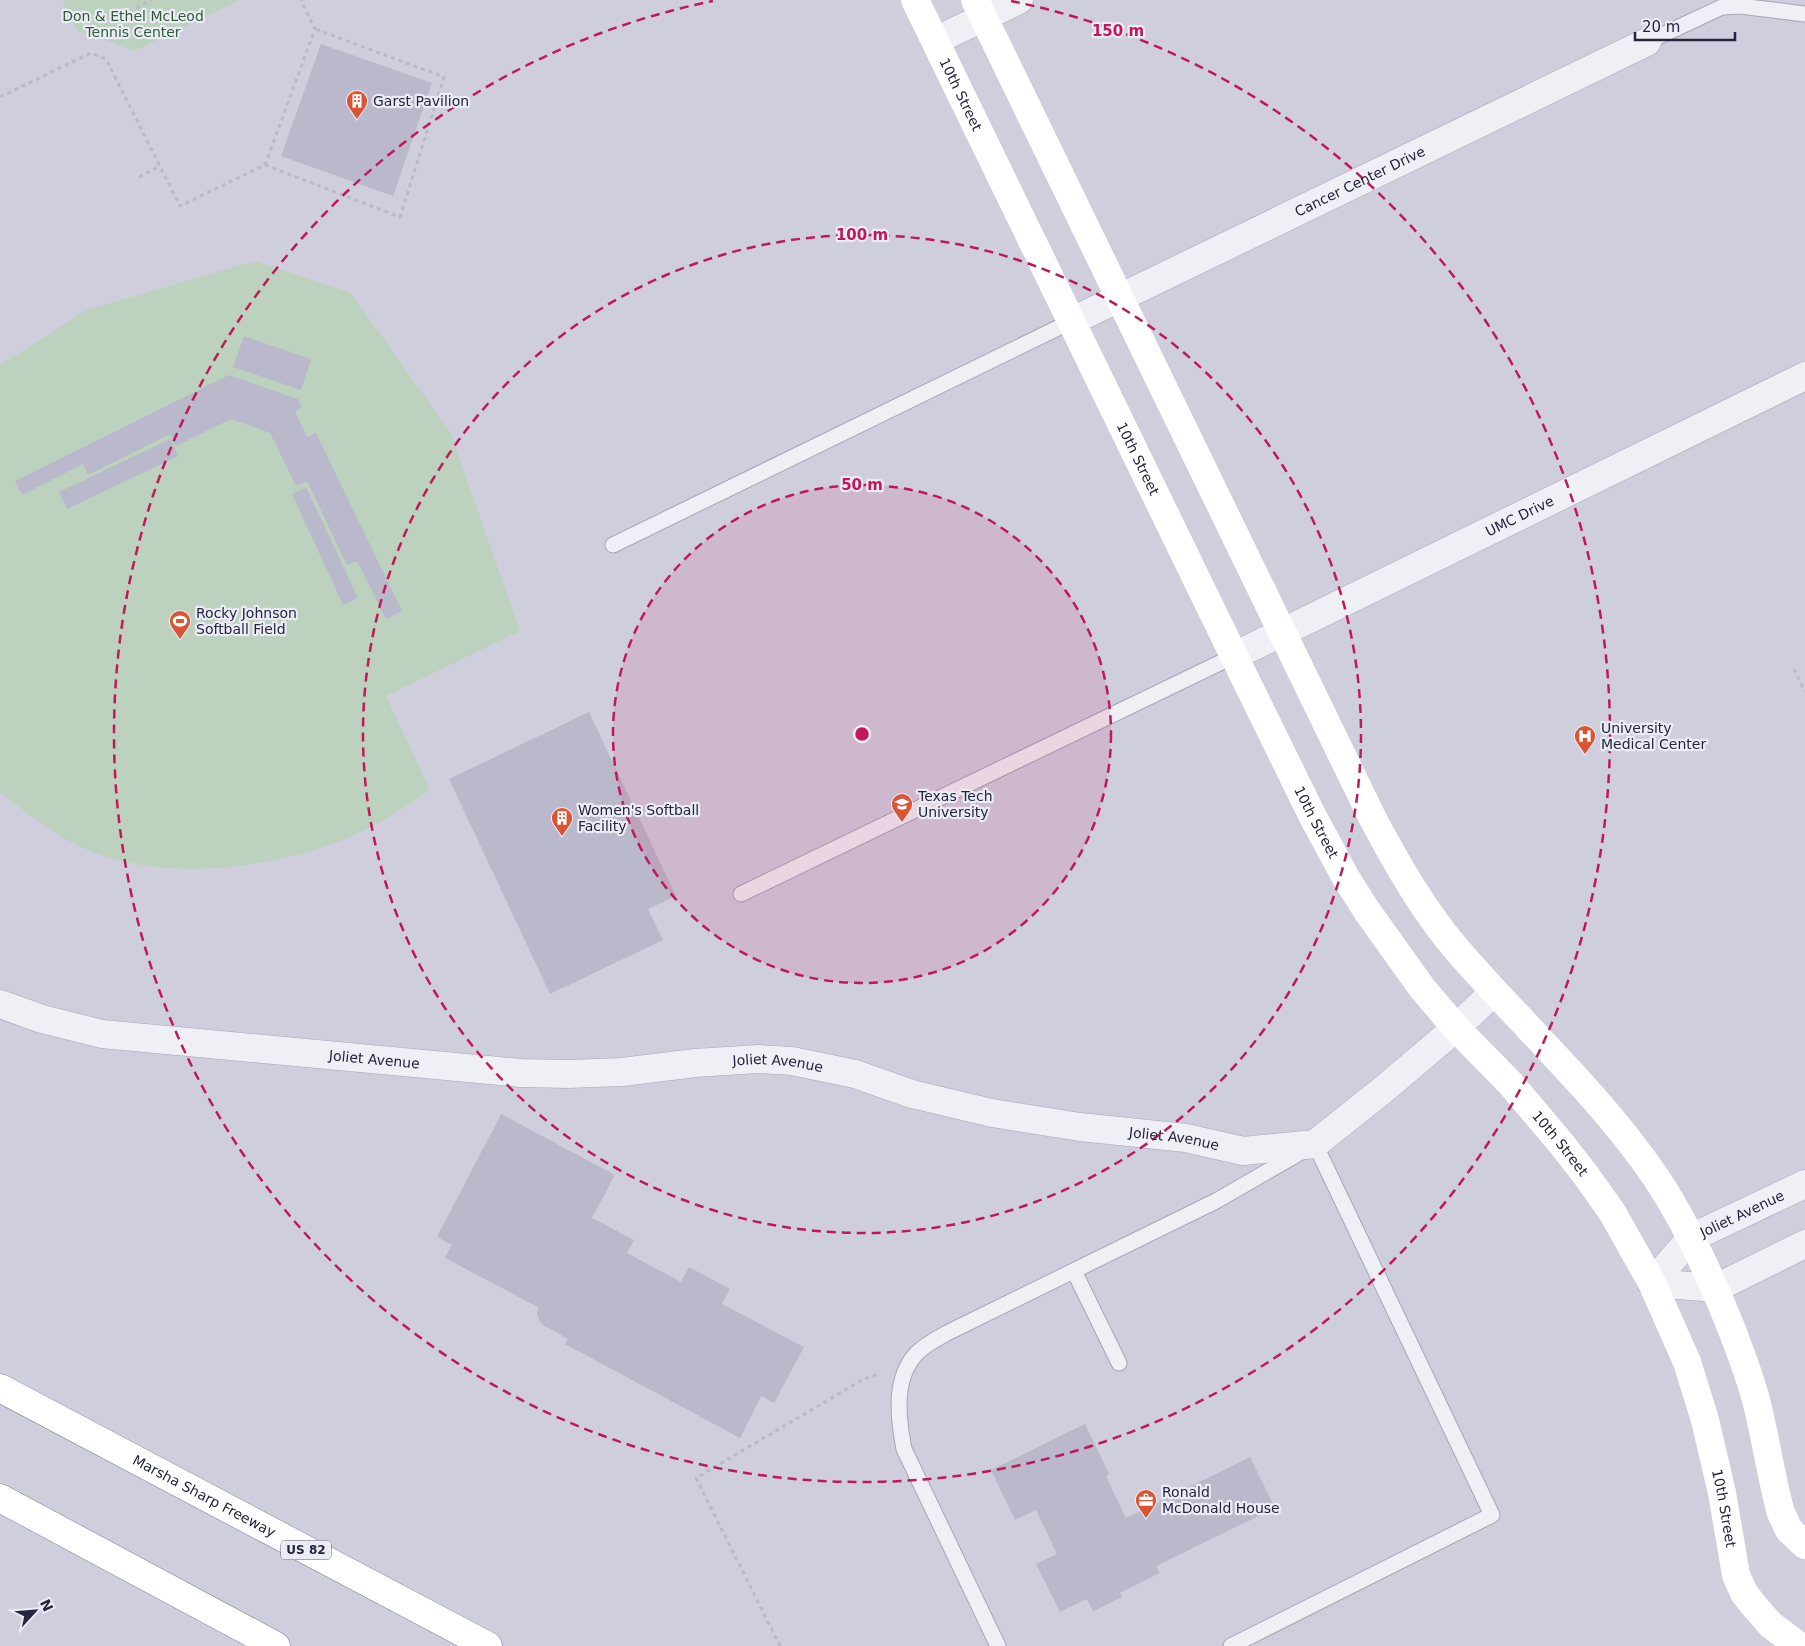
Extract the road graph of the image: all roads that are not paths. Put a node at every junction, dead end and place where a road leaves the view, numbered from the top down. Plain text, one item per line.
1 (915, 0) edge
2 (1020, 0) edge
3 (979, 9) edge
4 (1805, 14) edge
5 (935, 41) junction
6 (1647, 42) joint
7 (1121, 298) junction
8 (1072, 321) junction
9 (1805, 376) edge
10 (613, 545) dead end
11 (1283, 632) junction
12 (1234, 656) junction
13 (741, 894) dead end
14 (1495, 991) junction
15 (0, 1004) edge
16 (1456, 1028) junction
17 (1315, 1144) junction
18 (1805, 1184) edge
19 (1691, 1238) junction
20 (1805, 1244) edge
21 (1074, 1271) junction
22 (1652, 1283) junction
23 (1716, 1288) junction
24 (1119, 1363) dead end
25 (0, 1368) edge
26 (0, 1388) edge
27 (124, 1454) junction
28 (0, 1498) edge
29 (1804, 1545) edge
30 (276, 1646) edge
31 (488, 1646) edge
32 (998, 1646) edge
33 (1231, 1646) edge
34 (1799, 1646) edge

1 - 5 main road, 10th Street
2 - 3 street
3 - 5 street
3 - 7 main road
4 - 6 lane
5 - 8 main road, 10th Street
6 - 7 street, Cancer Center Drive
7 - 8 street, Cancer Center Drive
7 - 11 main road
8 - 10 lane
8 - 12 main road, 10th Street
9 - 11 street, UMC Drive
11 - 12 street, UMC Drive
11 - 14 main road
12 - 13 lane
12 - 16 main road, 10th Street
14 - 16 street
14 - 19 main road
15 - 17 street, Joliet Avenue
16 - 17 street
16 - 22 main road, 10th Street
17 - 21 lane
17 - 33 lane
18 - 19 street, Joliet Avenue
19 - 22 street, Joliet Avenue
19 - 23 main road
20 - 23 street
21 - 24 lane
21 - 32 lane
22 - 23 street
22 - 34 main road, 10th Street
23 - 29 main road
25 - 27 main road
26 - 27 main road, Marsha Sharp Freeway / US 82
27 - 31 main road, Marsha Sharp Freeway / US 82
28 - 30 main road

